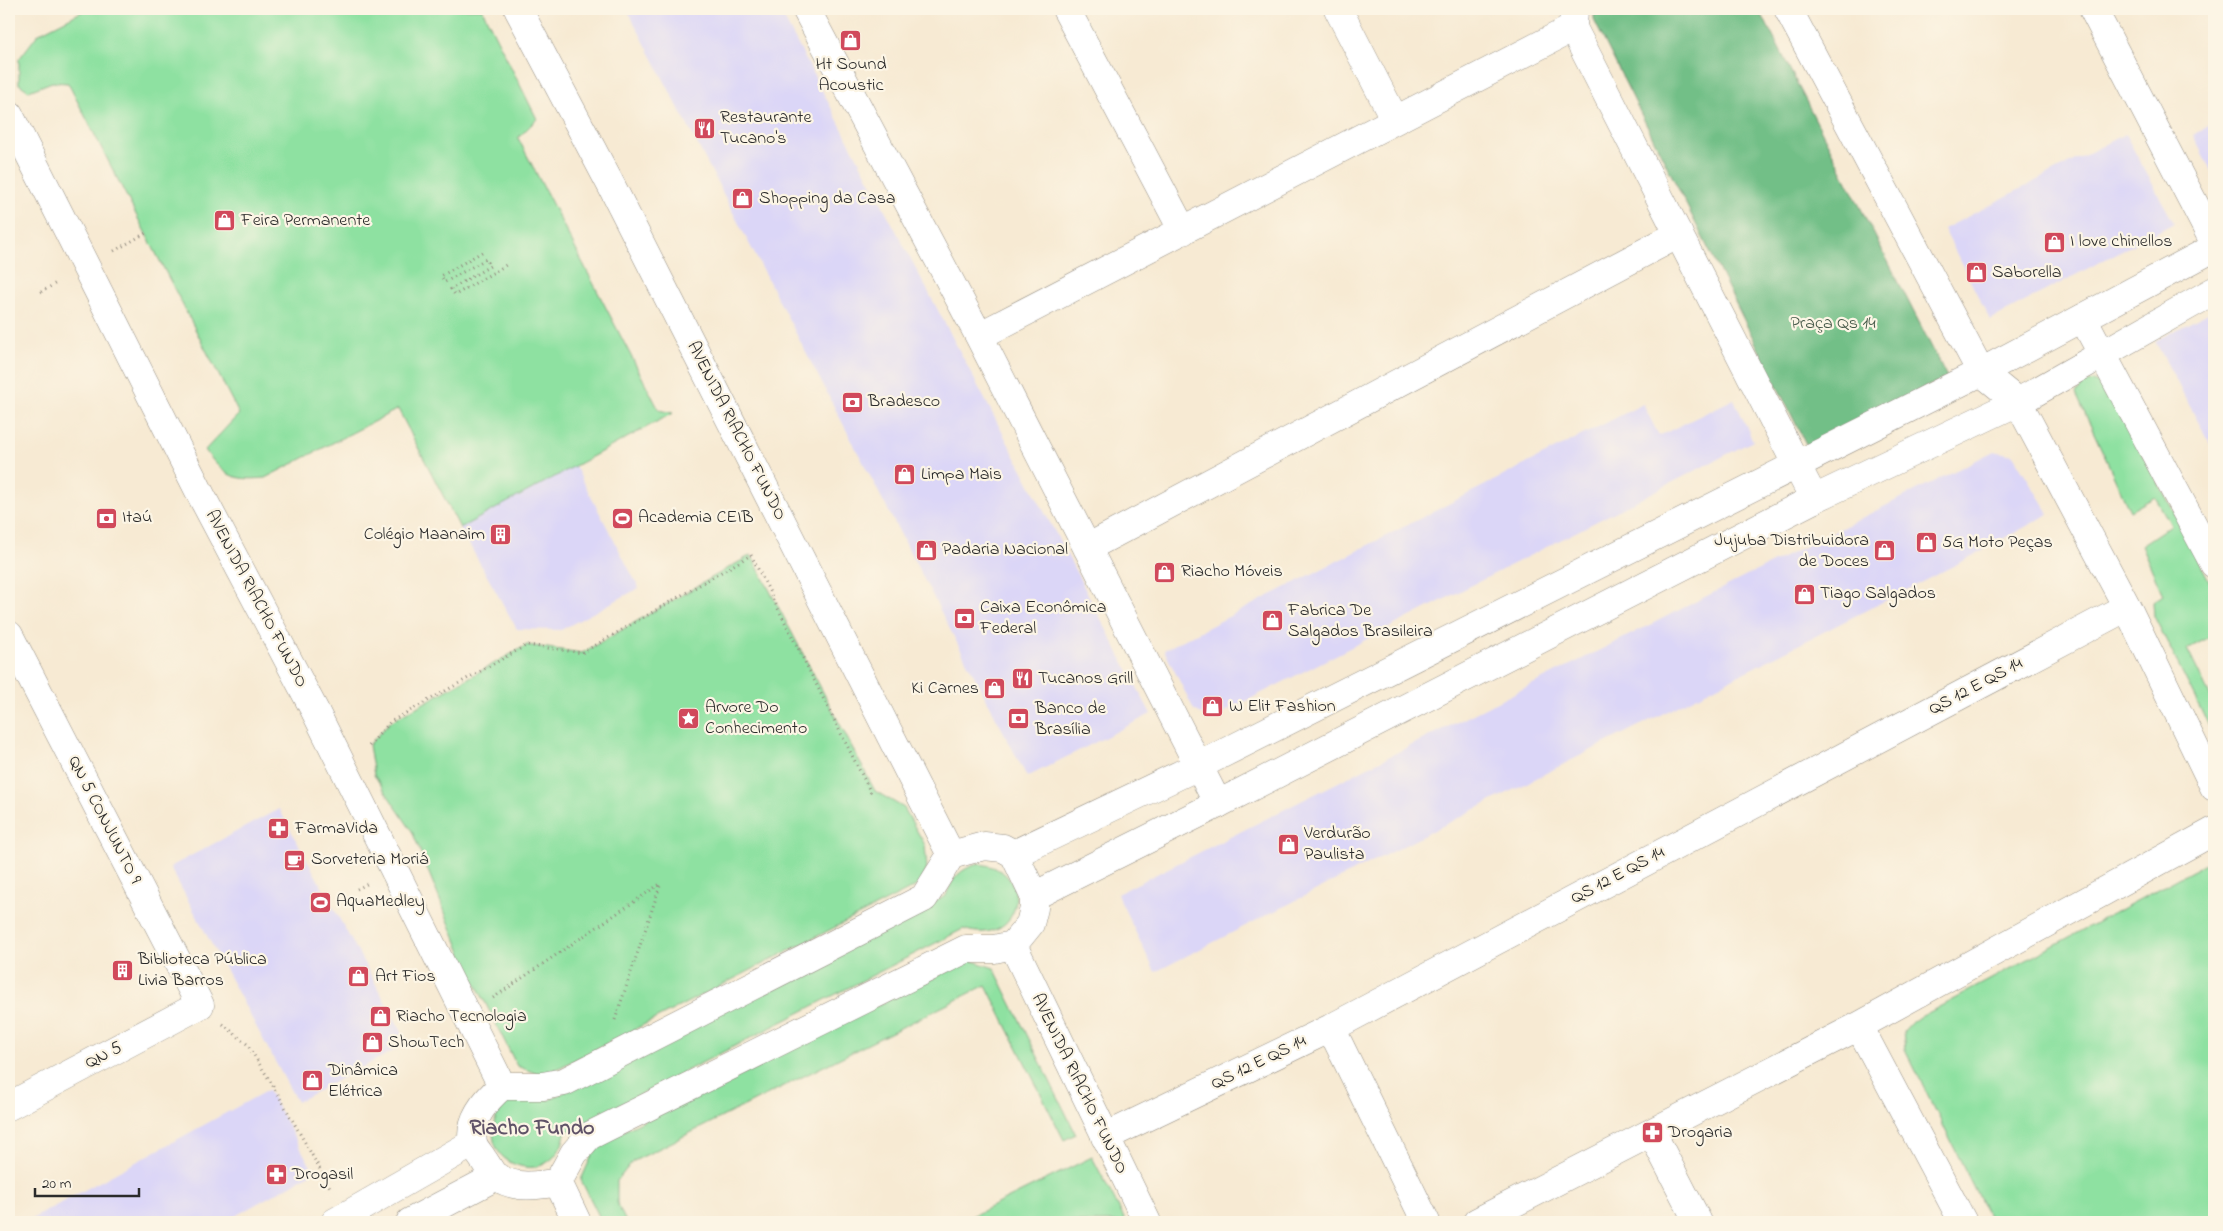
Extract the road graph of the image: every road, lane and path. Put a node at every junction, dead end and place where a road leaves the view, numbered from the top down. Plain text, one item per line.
1 (518, 9) edge
2 (806, 9) edge
3 (1066, 9) edge
4 (1338, 9) edge
5 (1788, 9) edge
6 (2092, 9) edge
7 (1574, 18) edge
8 (9, 114) edge
9 (1395, 120) junction
10 (1183, 231) junction
11 (1679, 234) junction
12 (2214, 242) edge
13 (2214, 248) edge
14 (482, 252) dead end
15 (506, 265) dead end
16 (2214, 291) edge
17 (2083, 318) junction
18 (979, 336) junction
19 (2103, 354) junction
20 (1981, 372) junction
21 (2018, 402) junction
22 (1795, 464) junction
23 (1814, 499) junction
24 (1087, 548) junction
25 (2214, 564) edge
26 (2127, 607) junction
27 (9, 635) edge
28 (370, 753) dead end
29 (1198, 766) junction
30 (2214, 786) edge
31 (871, 793) dead end
32 (1218, 804) junction
33 (2214, 831) edge
34 (1014, 854) junction
35 (951, 855) junction
36 (1034, 896) junction
37 (1013, 945) junction
38 (486, 1003) dead end
39 (200, 1005) junction
40 (613, 1025) dead end
41 (1859, 1026) junction
42 (1331, 1028) junction
43 (502, 1086) junction
44 (9, 1106) edge
45 (1652, 1134) junction
46 (1105, 1137) junction
47 (473, 1143) junction
48 (495, 1177) junction
49 (558, 1182) junction
50 (340, 1219) edge
51 (410, 1222) edge
52 (577, 1222) edge
53 (1147, 1222) edge
54 (1426, 1222) edge
55 (1478, 1222) edge
56 (1698, 1222) edge
57 (1964, 1222) edge

1 - 35 street, AVENIDA RIACHO FUNDO
2 - 18 street
3 - 10 street
4 - 9 street
5 - 20 street
6 - 12 street
7 - 9 street
7 - 11 street
8 - 43 street, AVENIDA RIACHO FUNDO
9 - 10 street
10 - 18 street
11 - 22 street
11 - 24 street
13 - 17 street
14 - 15 path
16 - 19 street
17 - 19 street
17 - 20 street
18 - 24 street
19 - 21 street
19 - 25 street
20 - 21 street
20 - 22 street
21 - 23 street
21 - 26 street
22 - 23 street
22 - 29 street
23 - 32 street
24 - 29 street
26 - 30 street
26 - 42 street, QS 12 E QS 14
27 - 39 street, QN 5 CONJUNTO 9
28 - 31 path
29 - 32 street
29 - 34 street
32 - 36 street
33 - 41 street
34 - 35 street
34 - 36 street
35 - 43 street
36 - 37 street
37 - 46 street, AVENIDA RIACHO FUNDO
37 - 49 street
38 - 40 path
39 - 44 street, QN 5
39 - 50 path
41 - 45 street
41 - 57 street
42 - 46 street, QS 12 E QS 14
42 - 54 street
43 - 47 street
45 - 55 street
45 - 56 street
46 - 53 street, AVENIDA RIACHO FUNDO
47 - 48 street
47 - 50 street
48 - 49 street
48 - 51 street
49 - 52 street

